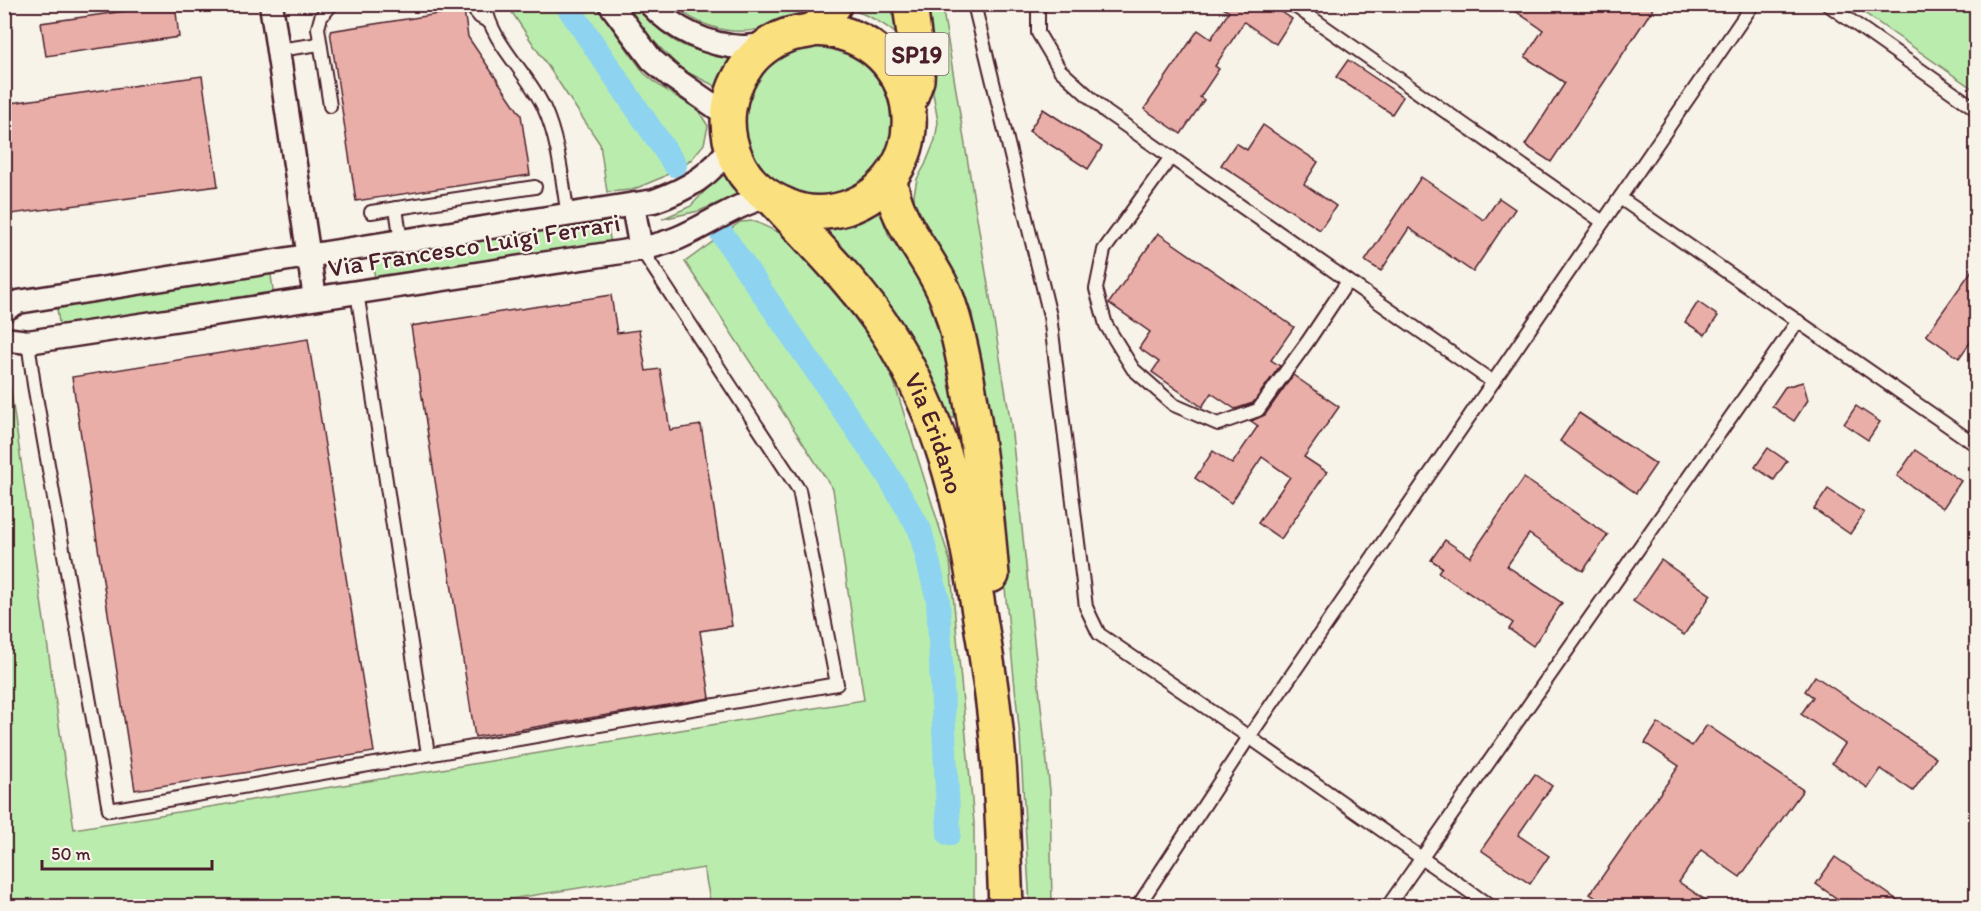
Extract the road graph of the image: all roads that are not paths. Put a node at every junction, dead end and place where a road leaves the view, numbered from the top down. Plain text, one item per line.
1 (271, 4) edge
2 (332, 4) edge
3 (469, 4) edge
4 (485, 4) edge
5 (610, 4) edge
6 (650, 4) edge
7 (835, 4) edge
8 (910, 4) edge
9 (974, 4) edge
10 (1038, 4) edge
11 (1292, 4) edge
12 (1753, 4) edge
13 (1827, 4) edge
14 (489, 22) junction
15 (814, 29) junction
16 (320, 44) junction
17 (770, 44) junction
18 (278, 50) junction
19 (909, 102) junction
20 (330, 106) dead end
21 (1977, 109) edge
22 (728, 114) junction
23 (731, 146) junction
24 (1171, 157) junction
25 (890, 178) junction
26 (535, 187) dead end
27 (1620, 198) junction
28 (771, 199) junction
29 (633, 206) junction
30 (396, 208) junction
31 (371, 212) dead end
32 (568, 216) junction
33 (1604, 222) junction
34 (401, 242) junction
35 (641, 249) junction
36 (309, 256) junction
37 (1348, 281) junction
38 (357, 292) junction
39 (315, 298) junction
40 (4, 310) edge
41 (1798, 321) junction
42 (4, 339) edge
43 (28, 342) junction
44 (1493, 382) junction
45 (1977, 445) edge
46 (994, 712) junction
47 (1249, 736) junction
48 (428, 754) junction
49 (1421, 858) junction
50 (1006, 906) edge
51 (1138, 906) edge
52 (1388, 906) edge
53 (1490, 906) edge

1 - 18 street
2 - 16 lane
3 - 14 lane
4 - 14 lane
5 - 22 street
6 - 17 street
7 - 15 main road
8 - 19 main road, Via Eridano / SP19
9 - 47 lane
10 - 24 lane
11 - 33 lane
12 - 27 lane
13 - 21 lane
14 - 32 lane
15 - 17 main road, Via Eridano
15 - 19 main road, Via Eridano
16 - 18 lane
16 - 20 lane
17 - 22 main road, Via Eridano
18 - 36 street
19 - 25 main road, Via Eridano
22 - 23 main road, Via Eridano
23 - 28 main road, Via Eridano
23 - 29 street, Via Francesco Luigi Ferrari
24 - 37 lane
24 - 37 lane
25 - 28 main road, Via Eridano
25 - 46 main road, Via Eridano
26 - 30 lane
27 - 33 lane
27 - 41 lane
28 - 35 street, Via Francesco Luigi Ferrari
28 - 46 main road, Via Eridano
29 - 32 street, Via Francesco Luigi Ferrari
29 - 35 street, Via Francesco Luigi Ferrari
30 - 31 lane
30 - 34 lane
32 - 34 street, Via Francesco Luigi Ferrari
33 - 44 lane
34 - 36 street, Via Francesco Luigi Ferrari
35 - 38 street, Via Francesco Luigi Ferrari
35 - 48 lane
36 - 39 street, Via Francesco Luigi Ferrari
36 - 40 street, Via Francesco Luigi Ferrari
37 - 44 lane
38 - 39 street, Via Francesco Luigi Ferrari
38 - 48 lane
39 - 43 street, Via Francesco Luigi Ferrari
41 - 45 lane
41 - 49 lane
42 - 43 street, Via Francesco Luigi Ferrari
43 - 48 lane
44 - 47 lane
46 - 50 main road, Via Eridano
47 - 49 lane
47 - 51 lane
49 - 52 lane
49 - 53 lane

